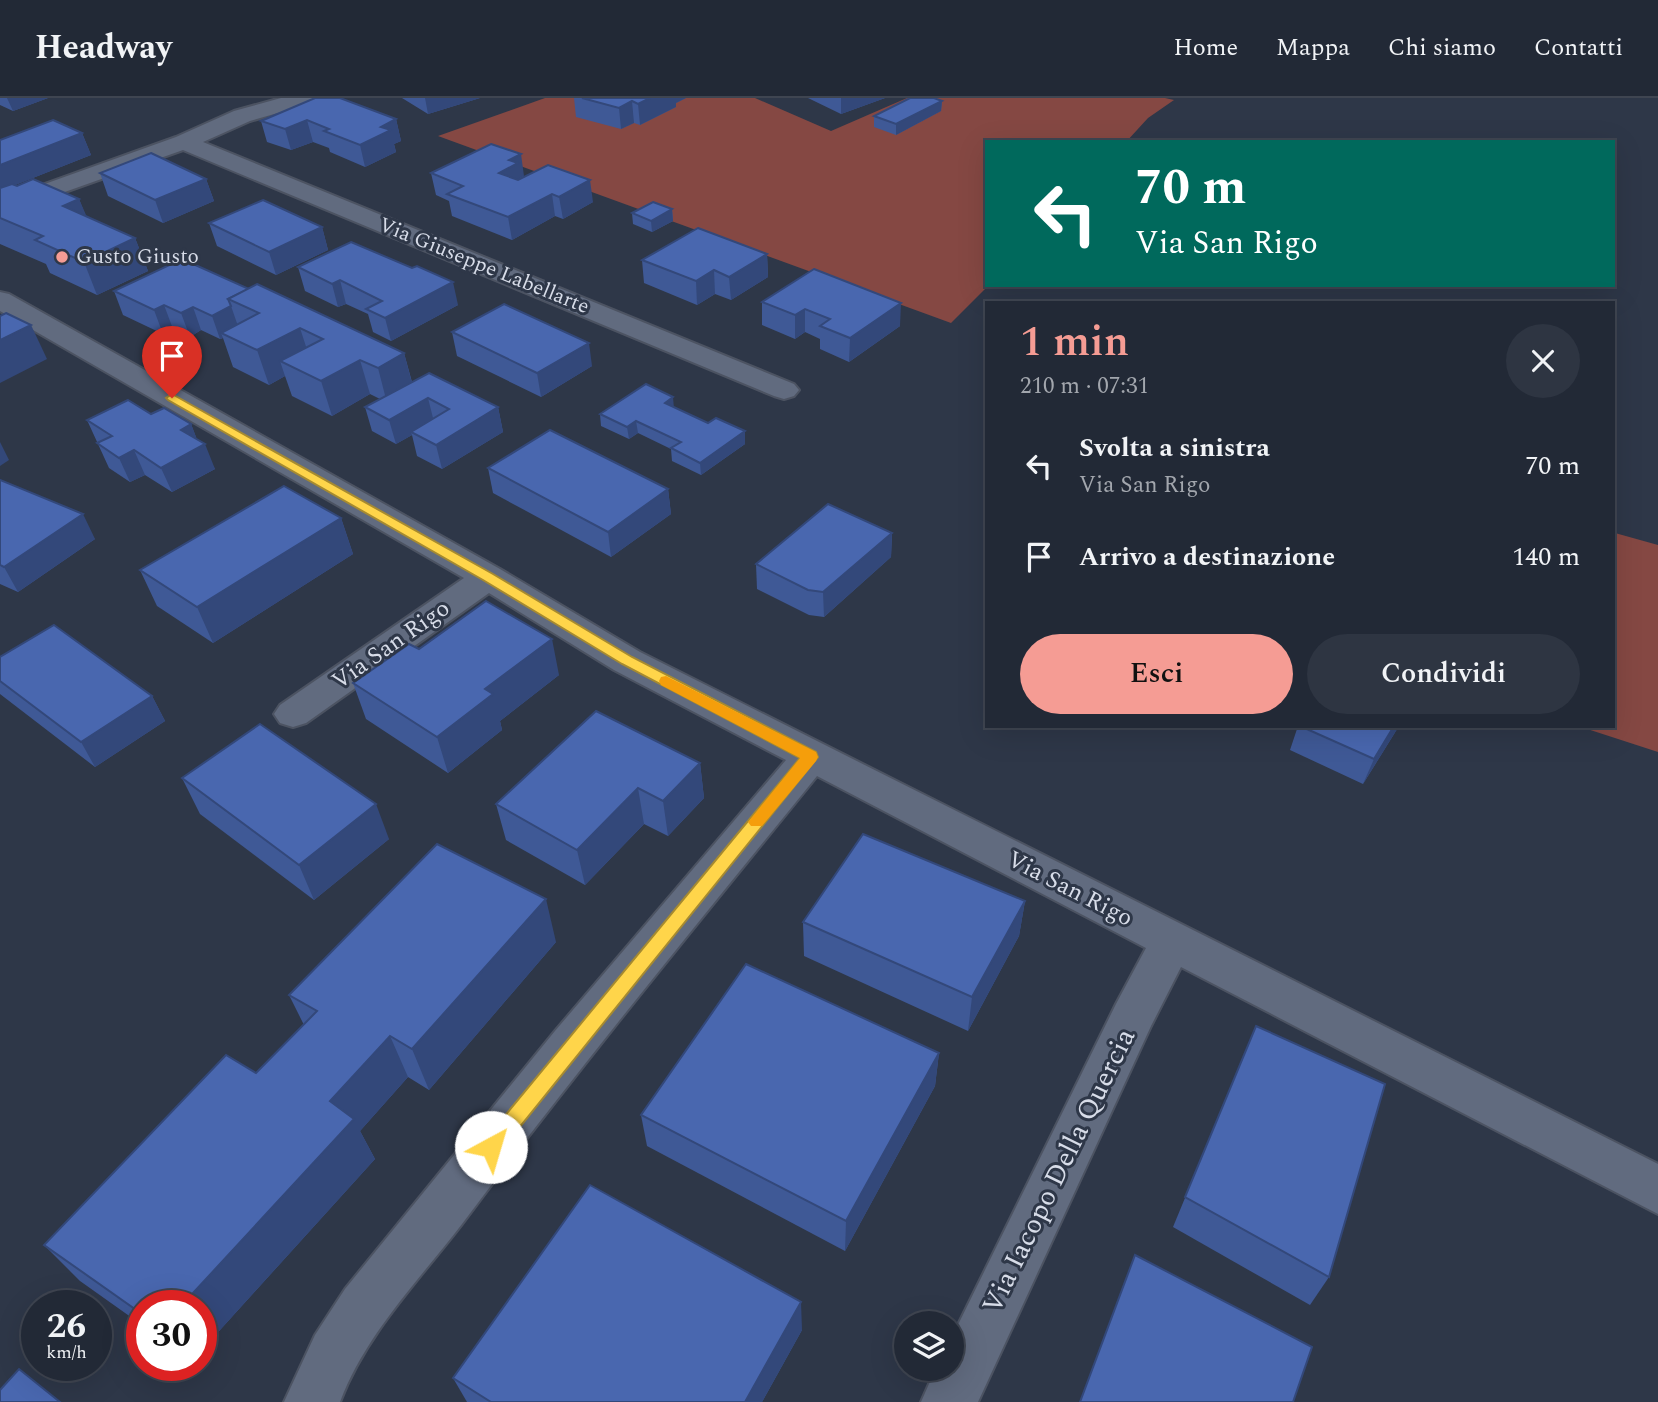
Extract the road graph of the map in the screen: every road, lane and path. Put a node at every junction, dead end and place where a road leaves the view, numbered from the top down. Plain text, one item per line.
1 (305, 98) edge
2 (184, 142) junction
3 (0, 208) edge
4 (0, 300) edge
5 (784, 390) dead end
6 (488, 577) junction
7 (293, 713) dead end
8 (810, 757) junction
9 (1172, 942) junction
10 (1658, 1190) edge
11 (312, 1402) edge
12 (949, 1402) edge

1 - 2 street
2 - 3 street
2 - 5 street, Via Giuseppe Labellarte
4 - 6 street, Via San Rigo
6 - 7 street, Via San Rigo
6 - 8 street, Via San Rigo
8 - 9 street, Via San Rigo
8 - 11 street
9 - 10 street, Via San Rigo
9 - 12 street, Via Iacopo Della Quercia

